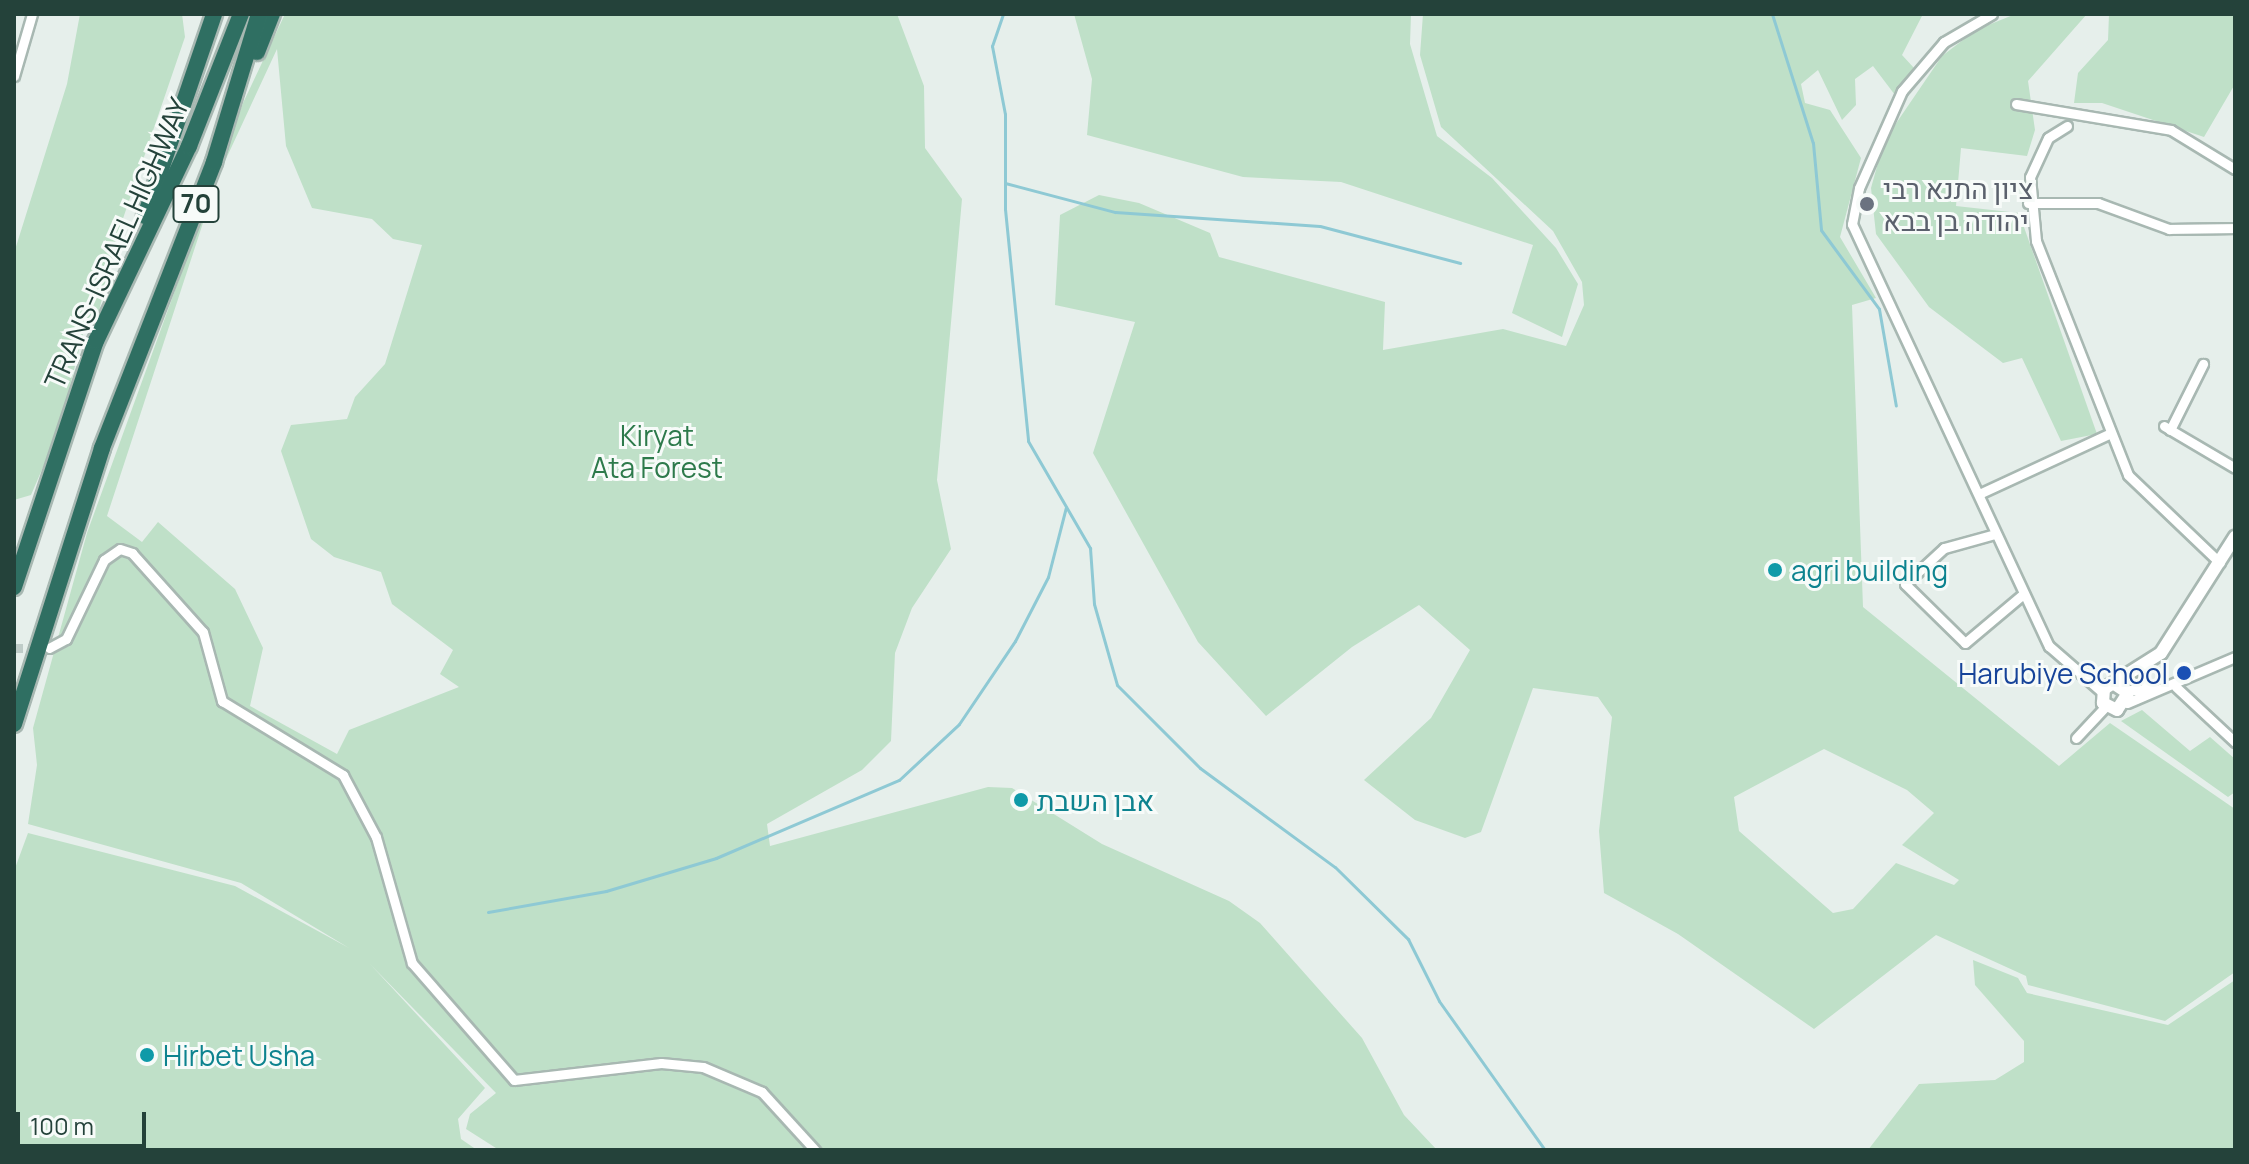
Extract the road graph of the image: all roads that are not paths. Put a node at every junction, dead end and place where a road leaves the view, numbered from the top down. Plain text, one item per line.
1 (32, 14) edge
2 (214, 14) edge
3 (241, 14) edge
4 (259, 14) edge
5 (272, 14) edge
6 (1992, 14) edge
7 (14, 76) edge
8 (2016, 104) dead end
9 (2067, 126) dead end
10 (214, 162) junction
11 (2235, 169) edge
12 (2028, 203) junction
13 (2235, 228) edge
14 (96, 341) junction
15 (2203, 364) dead end
16 (2111, 433) junction
17 (2235, 468) edge
18 (1979, 494) junction
19 (1995, 534) junction
20 (2235, 537) edge
21 (2220, 563) junction
22 (14, 587) edge
23 (2022, 595) junction
24 (49, 648) dead end
25 (2235, 657) edge
26 (2146, 667) junction
27 (2113, 683) junction
28 (2176, 687) junction
29 (2159, 690) junction
30 (2102, 692) junction
31 (2127, 697) junction
32 (2106, 706) junction
33 (14, 724) edge
34 (2076, 738) dead end
35 (2235, 742) edge
36 (815, 1150) edge

1 - 7 street
2 - 14 highway
3 - 14 highway, TRANS-ISRAEL HIGHWAY / 70
4 - 10 highway, TRANS-ISRAEL HIGHWAY / 70
5 - 10 highway
6 - 18 street
8 - 11 street
9 - 12 street
10 - 33 highway, TRANS-ISRAEL HIGHWAY / 70
12 - 13 street
12 - 16 street
14 - 22 highway, TRANS-ISRAEL HIGHWAY / 70
15 - 17 street
16 - 18 street
16 - 21 street
18 - 19 street
19 - 23 street
19 - 23 street
20 - 21 street
21 - 26 street
23 - 30 street
24 - 36 street
25 - 28 street
26 - 27 street
26 - 29 street
26 - 31 street
27 - 30 street
27 - 31 street
28 - 29 street
28 - 35 street
29 - 31 street
30 - 32 street
31 - 32 street
32 - 34 street

